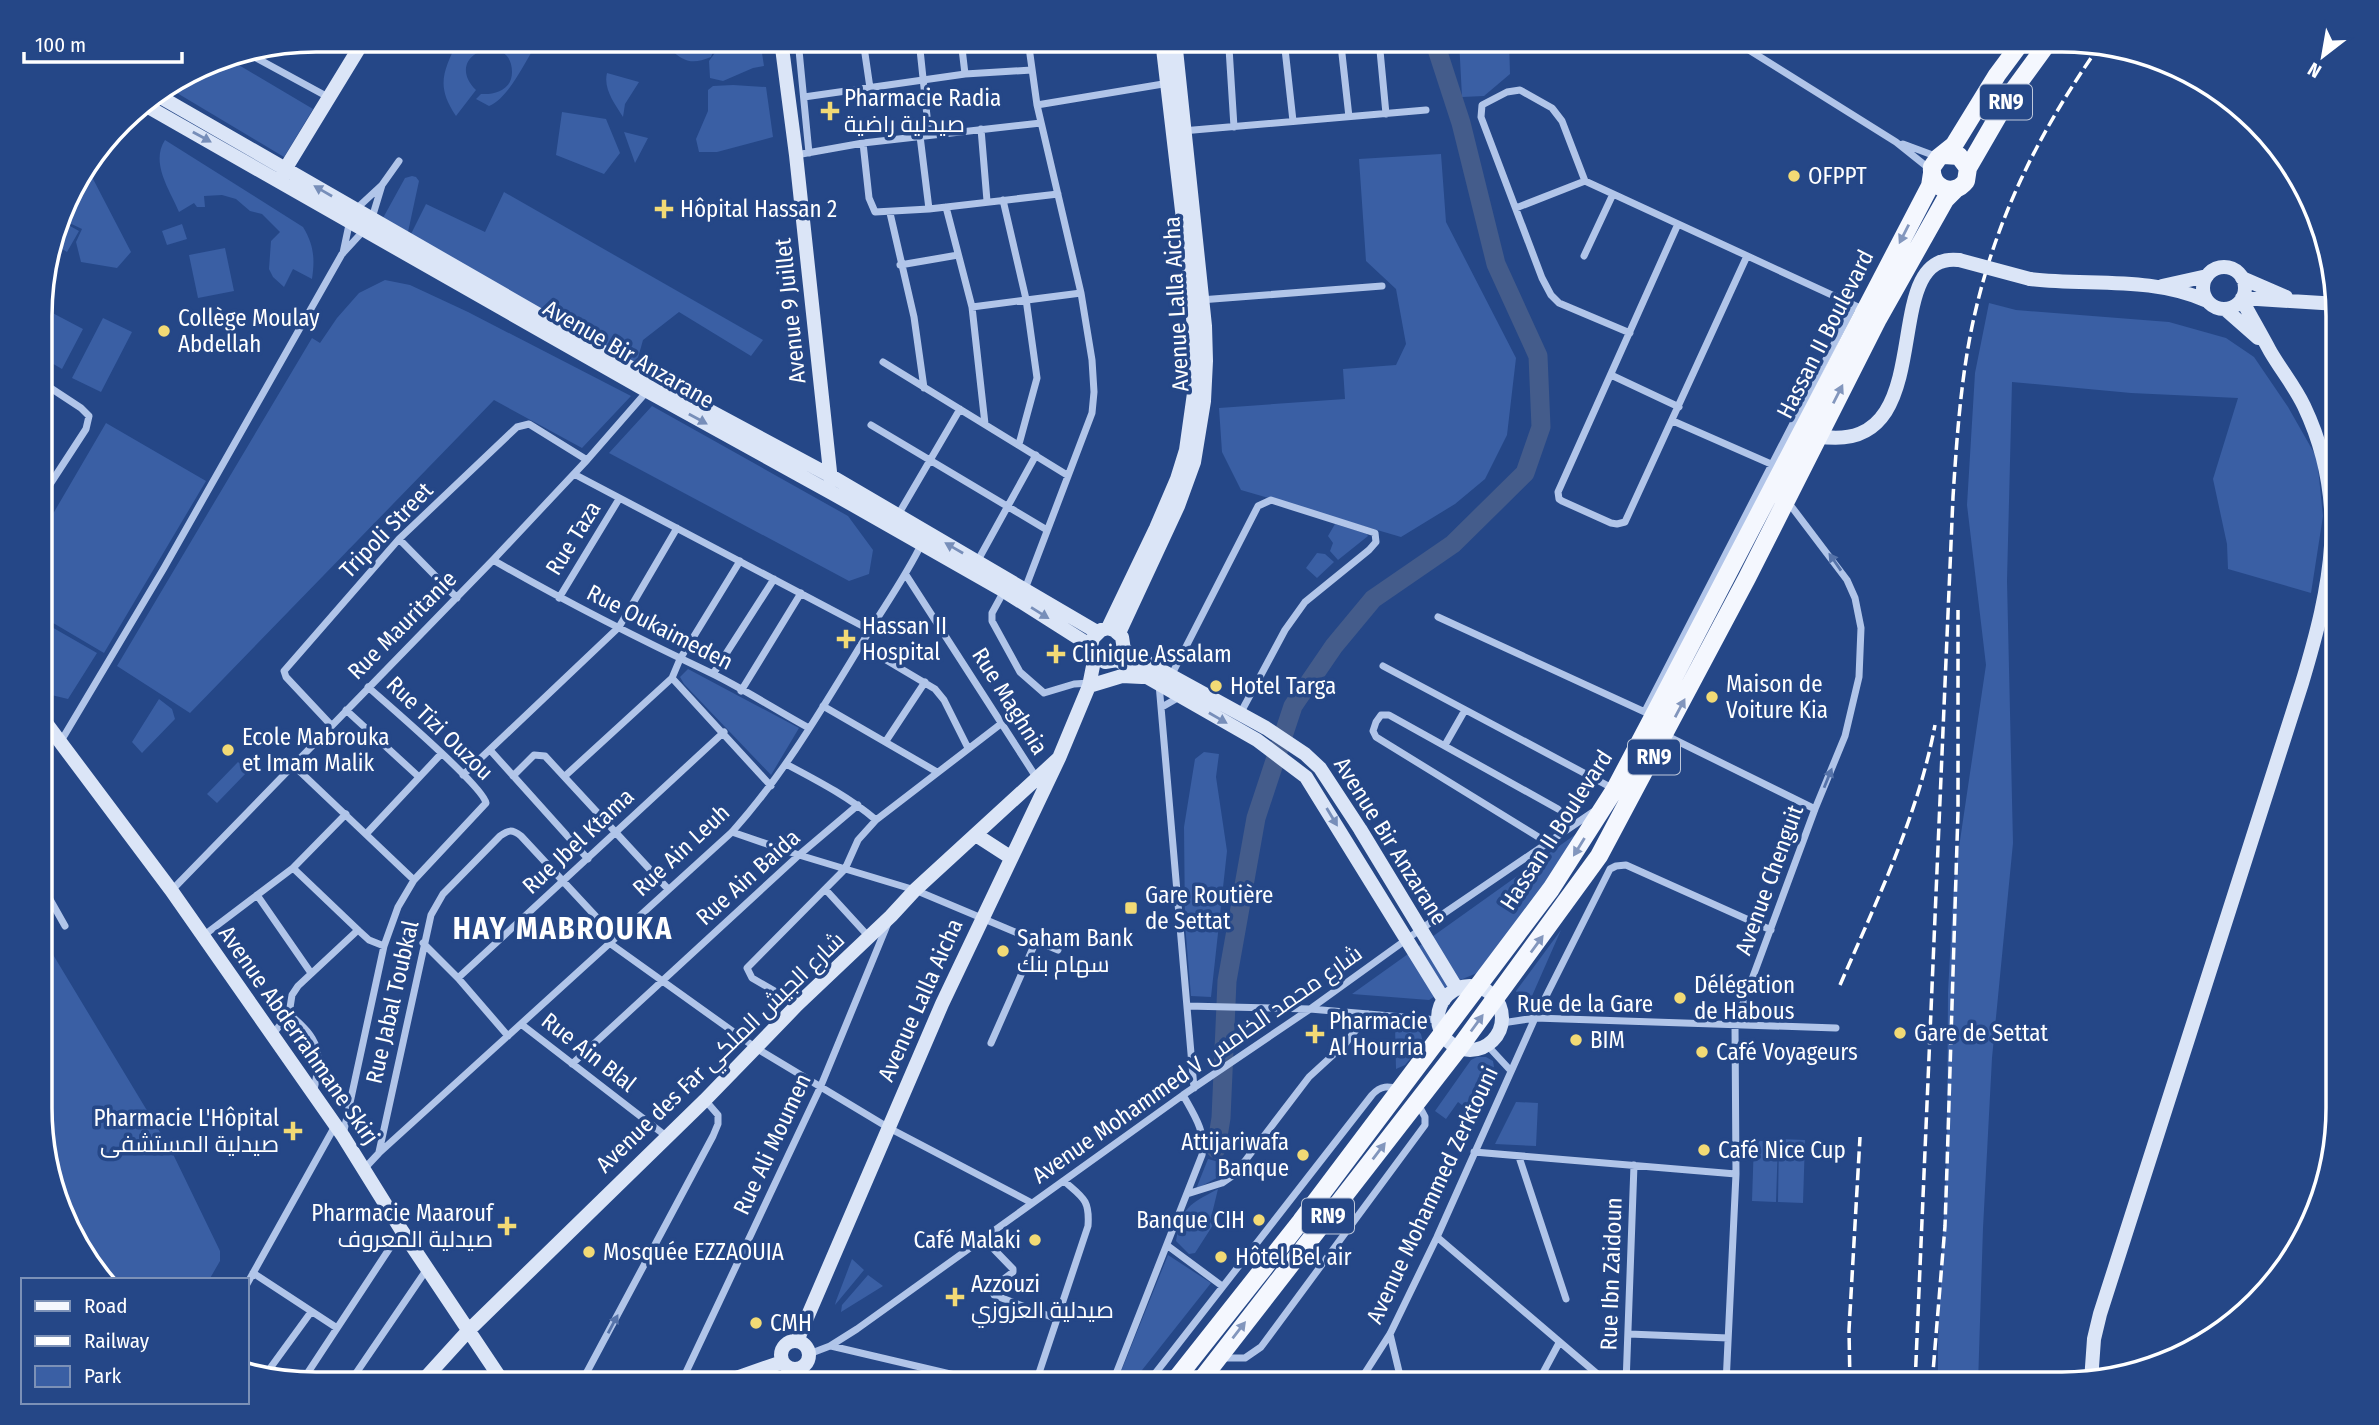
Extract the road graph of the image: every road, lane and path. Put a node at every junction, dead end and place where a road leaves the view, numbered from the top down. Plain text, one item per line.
1 (354, 52) edge
2 (783, 52) edge
3 (799, 52) edge
4 (865, 52) edge
5 (920, 52) edge
6 (962, 52) edge
7 (1030, 52) edge
8 (1165, 52) edge
9 (1175, 52) edge
10 (1229, 52) edge
11 (1285, 52) edge
12 (1342, 52) edge
13 (1380, 52) edge
14 (1752, 52) edge
15 (2014, 52) edge
16 (2041, 52) edge
17 (258, 59) edge
18 (1032, 70) junction
19 (965, 74) junction
20 (923, 81) junction
21 (1174, 83) junction
22 (870, 88) junction
23 (328, 97) junction
24 (804, 97) junction
25 (159, 105) edge
26 (1037, 105) junction
27 (1426, 110) dead end
28 (1386, 114) junction
29 (1349, 117) junction
30 (1293, 121) junction
31 (1041, 123) junction
32 (1234, 127) junction
33 (981, 129) junction
34 (1180, 131) junction
35 (924, 136) junction
36 (1896, 142) junction
37 (863, 143) junction
38 (802, 154) junction
39 (399, 161) dead end
40 (1937, 164) junction
41 (1968, 168) junction
42 (282, 175) junction
43 (1586, 181) junction
44 (382, 185) junction
45 (1956, 190) junction
46 (1058, 194) junction
47 (1613, 194) junction
48 (1003, 200) junction
49 (988, 201) junction
50 (946, 207) junction
51 (1516, 208) junction
52 (929, 209) junction
53 (890, 213) junction
54 (353, 215) junction
55 (368, 224) junction
56 (1678, 224) junction
57 (342, 254) junction
58 (958, 255) junction
59 (1584, 256) dead end
60 (1747, 256) junction
61 (900, 265) junction
62 (2207, 276) junction
63 (2242, 278) junction
64 (1382, 286) dead end
65 (2161, 286) junction
66 (1081, 293) junction
67 (1026, 299) junction
68 (2242, 299) junction
69 (1198, 300) junction
70 (2207, 301) junction
71 (2297, 302) junction
72 (2326, 303) edge
73 (972, 307) junction
74 (1859, 307) junction
75 (2225, 309) junction
76 (1630, 333) junction
77 (2271, 352) junction
78 (883, 362) dead end
79 (1611, 375) junction
80 (651, 386) junction
81 (924, 388) junction
82 (52, 389) edge
83 (1679, 407) junction
84 (960, 409) junction
85 (1672, 421) junction
86 (985, 424) junction
87 (871, 425) dead end
88 (1817, 436) junction
89 (1019, 444) junction
90 (1036, 455) junction
91 (587, 460) junction
92 (929, 461) junction
93 (1771, 464) junction
94 (574, 474) junction
95 (1067, 475) junction
96 (831, 477) junction
97 (52, 481) edge
98 (2326, 482) edge
99 (832, 493) junction
100 (619, 499) junction
101 (1786, 499) junction
102 (1007, 505) junction
103 (898, 515) junction
104 (677, 528) junction
105 (1047, 530) junction
106 (924, 538) junction
107 (399, 539) junction
108 (493, 560) junction
109 (740, 561) junction
110 (977, 562) junction
111 (906, 575) junction
112 (774, 579) junction
113 (2326, 588) edge
114 (1024, 589) junction
115 (1004, 591) junction
116 (801, 593) junction
117 (457, 598) junction
118 (559, 598) junction
119 (1438, 617) dead end
120 (619, 627) junction
121 (870, 630) junction
122 (861, 645) junction
123 (1107, 646) junction
124 (680, 659) junction
125 (1382, 666) dead end
126 (713, 674) junction
127 (672, 678) junction
128 (1161, 680) junction
129 (925, 682) junction
130 (1090, 683) junction
131 (368, 687) junction
132 (741, 691) junction
133 (1181, 696) junction
134 (823, 706) junction
135 (1162, 707) junction
136 (346, 710) junction
137 (1465, 710) junction
138 (1240, 714) junction
139 (1649, 714) junction
140 (1002, 723) junction
141 (331, 724) junction
142 (52, 727) edge
143 (809, 728) junction
144 (724, 732) junction
145 (1261, 734) junction
146 (52, 735) edge
147 (1665, 735) junction
148 (886, 741) junction
149 (1445, 745) junction
150 (968, 748) junction
151 (489, 750) junction
152 (441, 754) junction
153 (1059, 758) junction
154 (786, 764) junction
155 (293, 765) junction
156 (937, 772) junction
157 (463, 775) junction
158 (513, 776) junction
159 (565, 776) junction
160 (1036, 777) junction
161 (419, 778) junction
162 (771, 786) junction
163 (1611, 796) junction
164 (858, 805) junction
165 (1558, 809) dead end
166 (1815, 809) junction
167 (346, 814) junction
168 (876, 820) junction
169 (617, 832) junction
170 (732, 832) junction
171 (367, 833) junction
172 (976, 835) junction
173 (1548, 843) junction
174 (799, 855) junction
175 (1010, 857) junction
176 (588, 859) junction
177 (293, 868) junction
178 (845, 869) junction
179 (414, 880) junction
180 (564, 881) junction
181 (668, 889) junction
182 (171, 890) junction
183 (826, 890) junction
184 (915, 890) junction
185 (257, 895) junction
186 (52, 903) edge
187 (891, 916) junction
188 (981, 918) junction
189 (65, 926) dead end
190 (1421, 929) junction
191 (358, 930) junction
192 (1771, 930) junction
193 (203, 936) junction
194 (869, 937) junction
195 (611, 939) junction
196 (1036, 941) junction
197 (1406, 941) junction
198 (423, 943) junction
199 (384, 946) junction
200 (1058, 950) dead end
201 (311, 974) junction
202 (458, 978) junction
203 (663, 981) junction
204 (1478, 987) junction
205 (1457, 989) junction
206 (1495, 998) junction
207 (1444, 1000) junction
208 (797, 1004) junction
209 (1186, 1006) junction
210 (1310, 1009) junction
211 (289, 1014) junction
212 (1368, 1014) junction
213 (1535, 1018) junction
214 (1502, 1023) junction
215 (521, 1024) junction
216 (1735, 1026) junction
217 (1441, 1027) junction
218 (1836, 1028) dead end
219 (272, 1035) junction
220 (508, 1036) junction
221 (991, 1043) dead end
222 (1487, 1045) junction
223 (756, 1048) junction
224 (1459, 1048) junction
225 (572, 1064) junction
226 (1511, 1071) junction
227 (1197, 1086) junction
228 (820, 1088) junction
229 (1401, 1089) junction
230 (313, 1095) junction
231 (1183, 1095) junction
232 (705, 1100) junction
233 (1416, 1102) junction
234 (889, 1128) junction
235 (339, 1131) junction
236 (666, 1136) junction
237 (1474, 1152) junction
238 (379, 1153) junction
239 (1519, 1157) junction
240 (1633, 1165) junction
241 (364, 1170) junction
242 (1736, 1174) junction
243 (1064, 1181) junction
244 (1187, 1194) junction
245 (1032, 1203) junction
246 (402, 1231) junction
247 (1437, 1237) junction
248 (983, 1238) junction
249 (1168, 1246) junction
250 (1252, 1248) junction
251 (1268, 1263) junction
252 (428, 1269) junction
253 (253, 1273) junction
254 (248, 1282) edge
255 (1222, 1286) junction
256 (1566, 1298) dead end
257 (311, 1312) junction
258 (1057, 1319) junction
259 (337, 1328) junction
260 (468, 1331) junction
261 (1390, 1334) junction
262 (1629, 1334) junction
263 (1728, 1338) junction
264 (797, 1341) junction
265 (1559, 1343) junction
266 (830, 1346) junction
267 (809, 1354) junction
268 (1218, 1357) junction
269 (787, 1365) junction
270 (270, 1368) edge
271 (924, 1368) junction
272 (2092, 1371) edge
273 (308, 1372) edge
274 (357, 1372) edge
275 (431, 1372) edge
276 (496, 1372) edge
277 (587, 1372) edge
278 (686, 1372) edge
279 (762, 1372) edge
280 (787, 1372) edge
281 (922, 1372) edge
282 (941, 1372) edge
283 (1039, 1372) edge
284 (1117, 1372) edge
285 (1156, 1372) edge
286 (1182, 1372) edge
287 (1207, 1372) edge
288 (1366, 1372) edge
289 (1399, 1372) edge
290 (1543, 1372) edge
291 (1593, 1372) edge
292 (1627, 1372) edge
293 (1727, 1372) edge

1 - 23 street
2 - 38 street, Avenue 9 Juillet
3 - 24 street
4 - 22 street
5 - 20 street
6 - 19 street
7 - 18 street
8 - 21 street, Avenue Lalla Aicha
9 - 21 street, Avenue Lalla Aicha
10 - 32 street
11 - 30 street
12 - 29 street
13 - 28 street
14 - 36 street
15 - 40 main road, Hassan II Boulevard / RN9
16 - 41 main road, RN9
17 - 23 street
18 - 19 street
18 - 26 street
19 - 20 street
20 - 22 street
20 - 35 street
21 - 26 street
21 - 34 street, Avenue Lalla Aicha
22 - 24 street
23 - 42 street
24 - 38 street
25 - 42 street, Avenue Bir Anzarane
26 - 31 street
27 - 28 street
28 - 29 street
29 - 30 street
30 - 32 street
31 - 33 street
31 - 46 street
32 - 34 street
33 - 35 street
33 - 49 street
34 - 69 street, Avenue Lalla Aicha
35 - 37 street
35 - 52 street
36 - 40 street
36 - 40 street
37 - 38 street
37 - 53 street
38 - 96 street, Avenue 9 Juillet
39 - 44 street
40 - 41 main road
40 - 45 main road
40 -> 74 main road, Hassan II Boulevard / RN9
41 - 45 main road, RN9
42 - 54 street, Avenue Bir Anzarane
43 - 47 street
43 - 51 street
43 - 51 street
44 - 54 street
44 - 55 street
88 -> 45 main road, Hassan II Boulevard / RN9
46 - 48 street
46 - 66 street
47 - 56 street
47 - 59 street
48 - 49 street
48 - 67 street
49 - 50 street
50 - 52 street
50 - 58 street
51 - 76 street
52 - 53 street
53 - 61 street
54 - 55 street, Avenue Bir Anzarane
54 - 57 street
55 - 57 street
55 - 80 street, Avenue Bir Anzarane
56 - 60 street
56 - 76 street
57 - 142 street
58 - 61 street
58 - 73 street
60 - 74 street
60 - 83 street
61 - 81 street
62 - 63 street
62 - 65 street
62 - 70 street
63 - 68 street
63 - 71 street
64 - 69 street
65 - 70 street
65 - 88 street, bridge
66 - 67 street
66 - 95 street
67 - 73 street
67 - 89 street
68 - 71 street
68 - 75 street
68 - 77 street
69 - 123 street, Avenue Lalla Aicha
70 - 75 street
71 - 72 street
73 - 86 street
74 - 93 street
74 - 139 main road, Hassan II Boulevard / RN9
75 - 77 street
76 - 79 street
77 - 98 street
78 - 81 street
79 - 83 street
79 - 85 street
80 - 91 street, Rue Mauritanie
80 - 96 street, Avenue Bir Anzarane
80 -> 99 street, Avenue Bir Anzarane
81 - 84 street
82 - 97 street
83 - 85 street
84 - 86 street
84 - 92 street
85 - 93 street
86 - 89 street
87 - 92 street
88 - 101 main road, Hassan II Boulevard / RN9
89 - 90 street
90 - 95 street
90 - 102 street
91 - 94 street, Rue Mauritanie
91 - 107 street, Tripoli Street
92 - 102 street
92 - 103 street
93 - 139 street
94 - 100 street
94 - 108 street, Rue Mauritanie
95 - 105 street
96 - 99 street, Avenue 9 Juillet
96 - 103 street, Avenue Bir Anzarane
99 - 106 street, Avenue Bir Anzarane
100 - 104 street
100 - 118 street, Rue Taza
147 -> 101 main road, Hassan II Boulevard / RN9
166 -> 101 street, Avenue Chenguit
102 - 105 street
102 - 110 street
103 - 106 street, Avenue Bir Anzarane
104 - 109 street
104 - 120 street
105 - 114 street
110 -> 106 street, Avenue Bir Anzarane
106 - 111 street, Rue Ain Leuh
106 - 115 street, Avenue Bir Anzarane
107 - 117 street
107 - 141 street, Tripoli Street
108 - 117 street, Rue Mauritanie
108 - 118 street, Rue Oukaimeden
109 - 112 street
109 - 124 street
110 - 114 street, Avenue Bir Anzarane
111 - 121 street, Rue Ain Leuh
111 - 140 street, Rue Maghnia
112 - 116 street
112 - 126 street
113 - 272 street
114 - 123 street, Avenue Bir Anzarane
115 -> 123 street, Avenue Bir Anzarane
115 - 130 street
116 - 121 street
116 - 132 street
117 - 131 street, Rue Mauritanie
118 - 120 street, Rue Oukaimeden
119 - 139 street
120 - 124 street, Rue Oukaimeden
120 - 151 street
121 - 122 street, Rue Ain Leuh
122 - 129 street
122 - 134 street, Rue Ain Leuh
123 - 128 street, Avenue Bir Anzarane
123 - 130 street, Avenue Lalla Aicha
124 - 126 street, Rue Oukaimeden
124 - 127 street
125 - 137 street
126 - 132 street, Rue Oukaimeden
127 - 144 street
127 - 159 street
128 - 130 street
128 - 133 street, Avenue Bir Anzarane
128 - 135 street
128 - 138 street, Avenue Bir Anzarane
128 - 138 street
129 - 148 street
129 - 150 street
130 - 153 street, Avenue Lalla Aicha
131 - 136 street, Rue Mauritanie
131 - 152 street, Rue Tizi Ouzou
132 - 143 street, Rue Oukaimeden
133 - 135 street
133 -> 145 street, Avenue Bir Anzarane
134 - 143 street, Rue Ain Leuh
134 - 148 street
135 - 209 street
136 - 141 street, Rue Mauritanie
136 - 161 street
137 - 149 street
137 - 163 street
138 - 145 street, Avenue Bir Anzarane
139 - 163 main road, Hassan II Boulevard / RN9
140 - 150 street
140 - 160 street, Rue Maghnia
141 - 155 street, Rue Mauritanie
143 - 154 street, Rue Ain Leuh
144 - 162 street
144 - 169 street, Rue Jbel Ktama
145 - 190 street, Avenue Bir Anzarane
145 -> 197 street, Avenue Bir Anzarane
146 - 182 street, Avenue Abderrahmane Skirj
147 - 166 street
206 -> 147 main road, Hassan II Boulevard / RN9
148 - 156 street
149 - 165 street
149 - 173 street
150 - 156 street
151 - 157 street
151 - 158 street
152 - 157 street, Rue Tizi Ouzou
152 - 161 street
153 - 160 street, Avenue des Far شارع الجيش الملكي
153 - 175 street, Avenue Lalla Aicha
154 - 162 street, Rue Ain Leuh
154 - 164 street
155 - 167 street
155 - 182 street, Rue Mauritanie
156 - 168 street
157 - 179 street, Rue Tizi Ouzou
158 - 159 street
158 - 176 street
159 - 169 street
160 - 172 street, Avenue des Far شارع الجيش الملكي
161 - 171 street
162 - 170 street, Rue Ain Leuh
163 - 173 street, Avenue Mohammed V شارع محمد الخامس
163 -> 204 main road, Hassan II Boulevard / RN9
164 - 168 street
164 - 174 street, Rue Ain Baida
166 - 192 street, Avenue Chenguit
167 - 171 street
167 - 177 street
168 - 178 street
169 - 176 street, Rue Jbel Ktama
169 - 181 street
170 - 174 street
170 - 181 street, Rue Ain Leuh
171 - 179 street
172 - 175 street
172 - 184 street, Avenue des Far شارع الجيش الملكي
173 - 190 street, Avenue Mohammed V شارع محمد الخامس
174 - 178 street
174 - 203 street, Rue Ain Baida
175 - 188 street, Avenue Lalla Aicha
176 - 180 street, Rue Jbel Ktama
177 - 185 street
177 - 191 street
178 - 183 street
178 - 184 street
179 - 199 street, Rue Tizi Ouzou
180 - 195 street, Rue Jabal Toubkal
180 - 198 street, Rue Jabal Toubkal
180 - 202 street, Rue Jbel Ktama
181 - 195 street, Rue Ain Leuh
182 - 193 street, Avenue Abderrahmane Skirj
183 - 194 street
183 - 208 street
184 - 187 street, Avenue des Far شارع الجيش الملكي
184 - 188 street
185 - 193 street
185 - 201 street
186 - 189 street
187 - 194 street, Avenue des Far شارع الجيش الملكي
187 - 228 street, Rue Ali Moumen
188 - 196 street
188 - 234 street, Avenue Lalla Aicha
190 - 197 street, Avenue Mohammed V شارع محمد الخامس
190 - 205 street, Avenue Bir Anzarane
191 - 199 street
191 - 201 street
192 - 213 street, Avenue Mohammed Zerktouni
192 - 216 street, Avenue Chenguit
193 - 219 street, Avenue Abderrahmane Skirj
194 - 208 street, Avenue des Far شارع الجيش الملكي
195 - 203 street, Rue Jabal Toubkal
195 - 215 street, Rue Ain Leuh
196 - 200 street
196 - 221 street
197 - 207 street, Avenue Bir Anzarane
197 - 210 street, Avenue Mohammed V شارع محمد الخامس
198 - 202 street
198 - 238 street, Rue Jabal Toubkal
199 - 235 street, Rue Tizi Ouzou
201 - 211 street
202 - 220 street
203 - 223 street, Rue Jabal Toubkal
203 - 225 street, Rue Ain Baida
204 - 205 street
204 - 206 street
204 - 217 main road, Hassan II Boulevard / RN9
205 - 207 street
206 - 214 street
224 -> 206 main road, Hassan II Boulevard / RN9
207 - 217 street, RN9
208 - 223 street, Avenue des Far شارع الجيش الملكي
209 - 210 street
209 - 227 street
210 - 212 street
210 - 227 street, Avenue Mohammed V شارع محمد الخامس
211 - 219 street
211 - 230 street
212 - 217 street
212 - 244 street
213 - 214 street, Rue de la Gare
213 - 216 street, Rue de la Gare
213 - 226 street, Avenue Mohammed Zerktouni
214 - 222 street
215 - 220 street, Rue Ain Leuh
215 - 225 street, Rue Ain Blal
216 - 218 street, Rue de la Gare
216 - 242 street, Avenue Chenguit
217 - 224 street
217 - 229 main road, Hassan II Boulevard / RN9
219 - 230 street, Avenue Abderrahmane Skirj
220 - 238 street, Rue Ain Leuh
222 - 224 street
222 - 226 street
223 - 228 street, Rue Jabal Toubkal
223 - 232 street, Avenue des Far شارع الجيش الملكي
224 - 233 main road, Hassan II Boulevard / RN9
225 - 236 street, Rue Ain Blal
226 - 237 street, Avenue Mohammed Zerktouni
227 - 231 street, Avenue Mohammed V شارع محمد الخامس
228 - 234 street, Rue Jabal Toubkal
228 - 278 street, Rue Ali Moumen
229 - 250 street
229 - 251 main road, Hassan II Boulevard / RN9
230 - 235 street, Avenue Abderrahmane Skirj
231 - 243 street, Avenue Mohammed V شارع محمد الخامس
231 - 244 street
232 - 236 street, Avenue des Far شارع الجيش الملكي
277 -> 232 street
268 -> 233 main road, Hassan II Boulevard / RN9
233 - 268 street
234 - 245 street, Rue Jabal Toubkal
234 - 264 street, Avenue Lalla Aicha
235 - 241 street, Avenue Abderrahmane Skirj
235 - 253 street, Rue Tizi Ouzou
236 - 260 street, Avenue des Far شارع الجيش الملكي
237 - 239 street
237 - 247 street, Avenue Mohammed Zerktouni
238 - 241 street, Rue Ain Leuh
239 - 240 street
239 - 256 street
240 - 242 street
240 - 262 street, Rue Ibn Zaidoun
241 - 246 street, Avenue Abderrahmane Skirj
242 - 263 street, Avenue Chenguit
243 - 245 street, Avenue Mohammed V شارع محمد الخامس
243 - 258 street
244 - 249 street
245 - 248 street, Avenue Mohammed V شارع محمد الخامس
246 - 252 street, Avenue Abderrahmane Skirj
246 - 259 street
247 - 261 street, Avenue Mohammed Zerktouni
247 - 265 street
248 - 258 street
248 - 266 street, Avenue Mohammed V شارع محمد الخامس
249 - 255 street
249 - 284 street
250 - 251 street
250 - 255 street
251 - 286 main road, Hassan II Boulevard / RN9
252 - 260 street, Avenue Abderrahmane Skirj
252 - 274 street
253 - 254 street, Rue Tizi Ouzou
253 - 257 street
255 - 285 street
257 - 259 street
257 - 270 street
258 - 283 street
259 - 273 street
260 - 275 street, Avenue des Far شارع الجيش الملكي
260 - 276 street, Avenue Abderrahmane Skirj
261 - 288 street, Avenue Mohammed Zerktouni
261 - 289 street
262 - 263 street
262 - 292 street, Rue Ibn Zaidoun
263 - 293 street, Avenue Chenguit
264 - 267 street
264 - 269 street
265 - 290 street
265 - 291 street
266 - 267 street, Avenue Mohammed V شارع محمد الخامس
266 - 271 street
267 - 269 street
268 - 287 main road, Hassan II Boulevard / RN9
269 - 279 street
269 - 280 street
271 - 281 street
271 - 282 street

